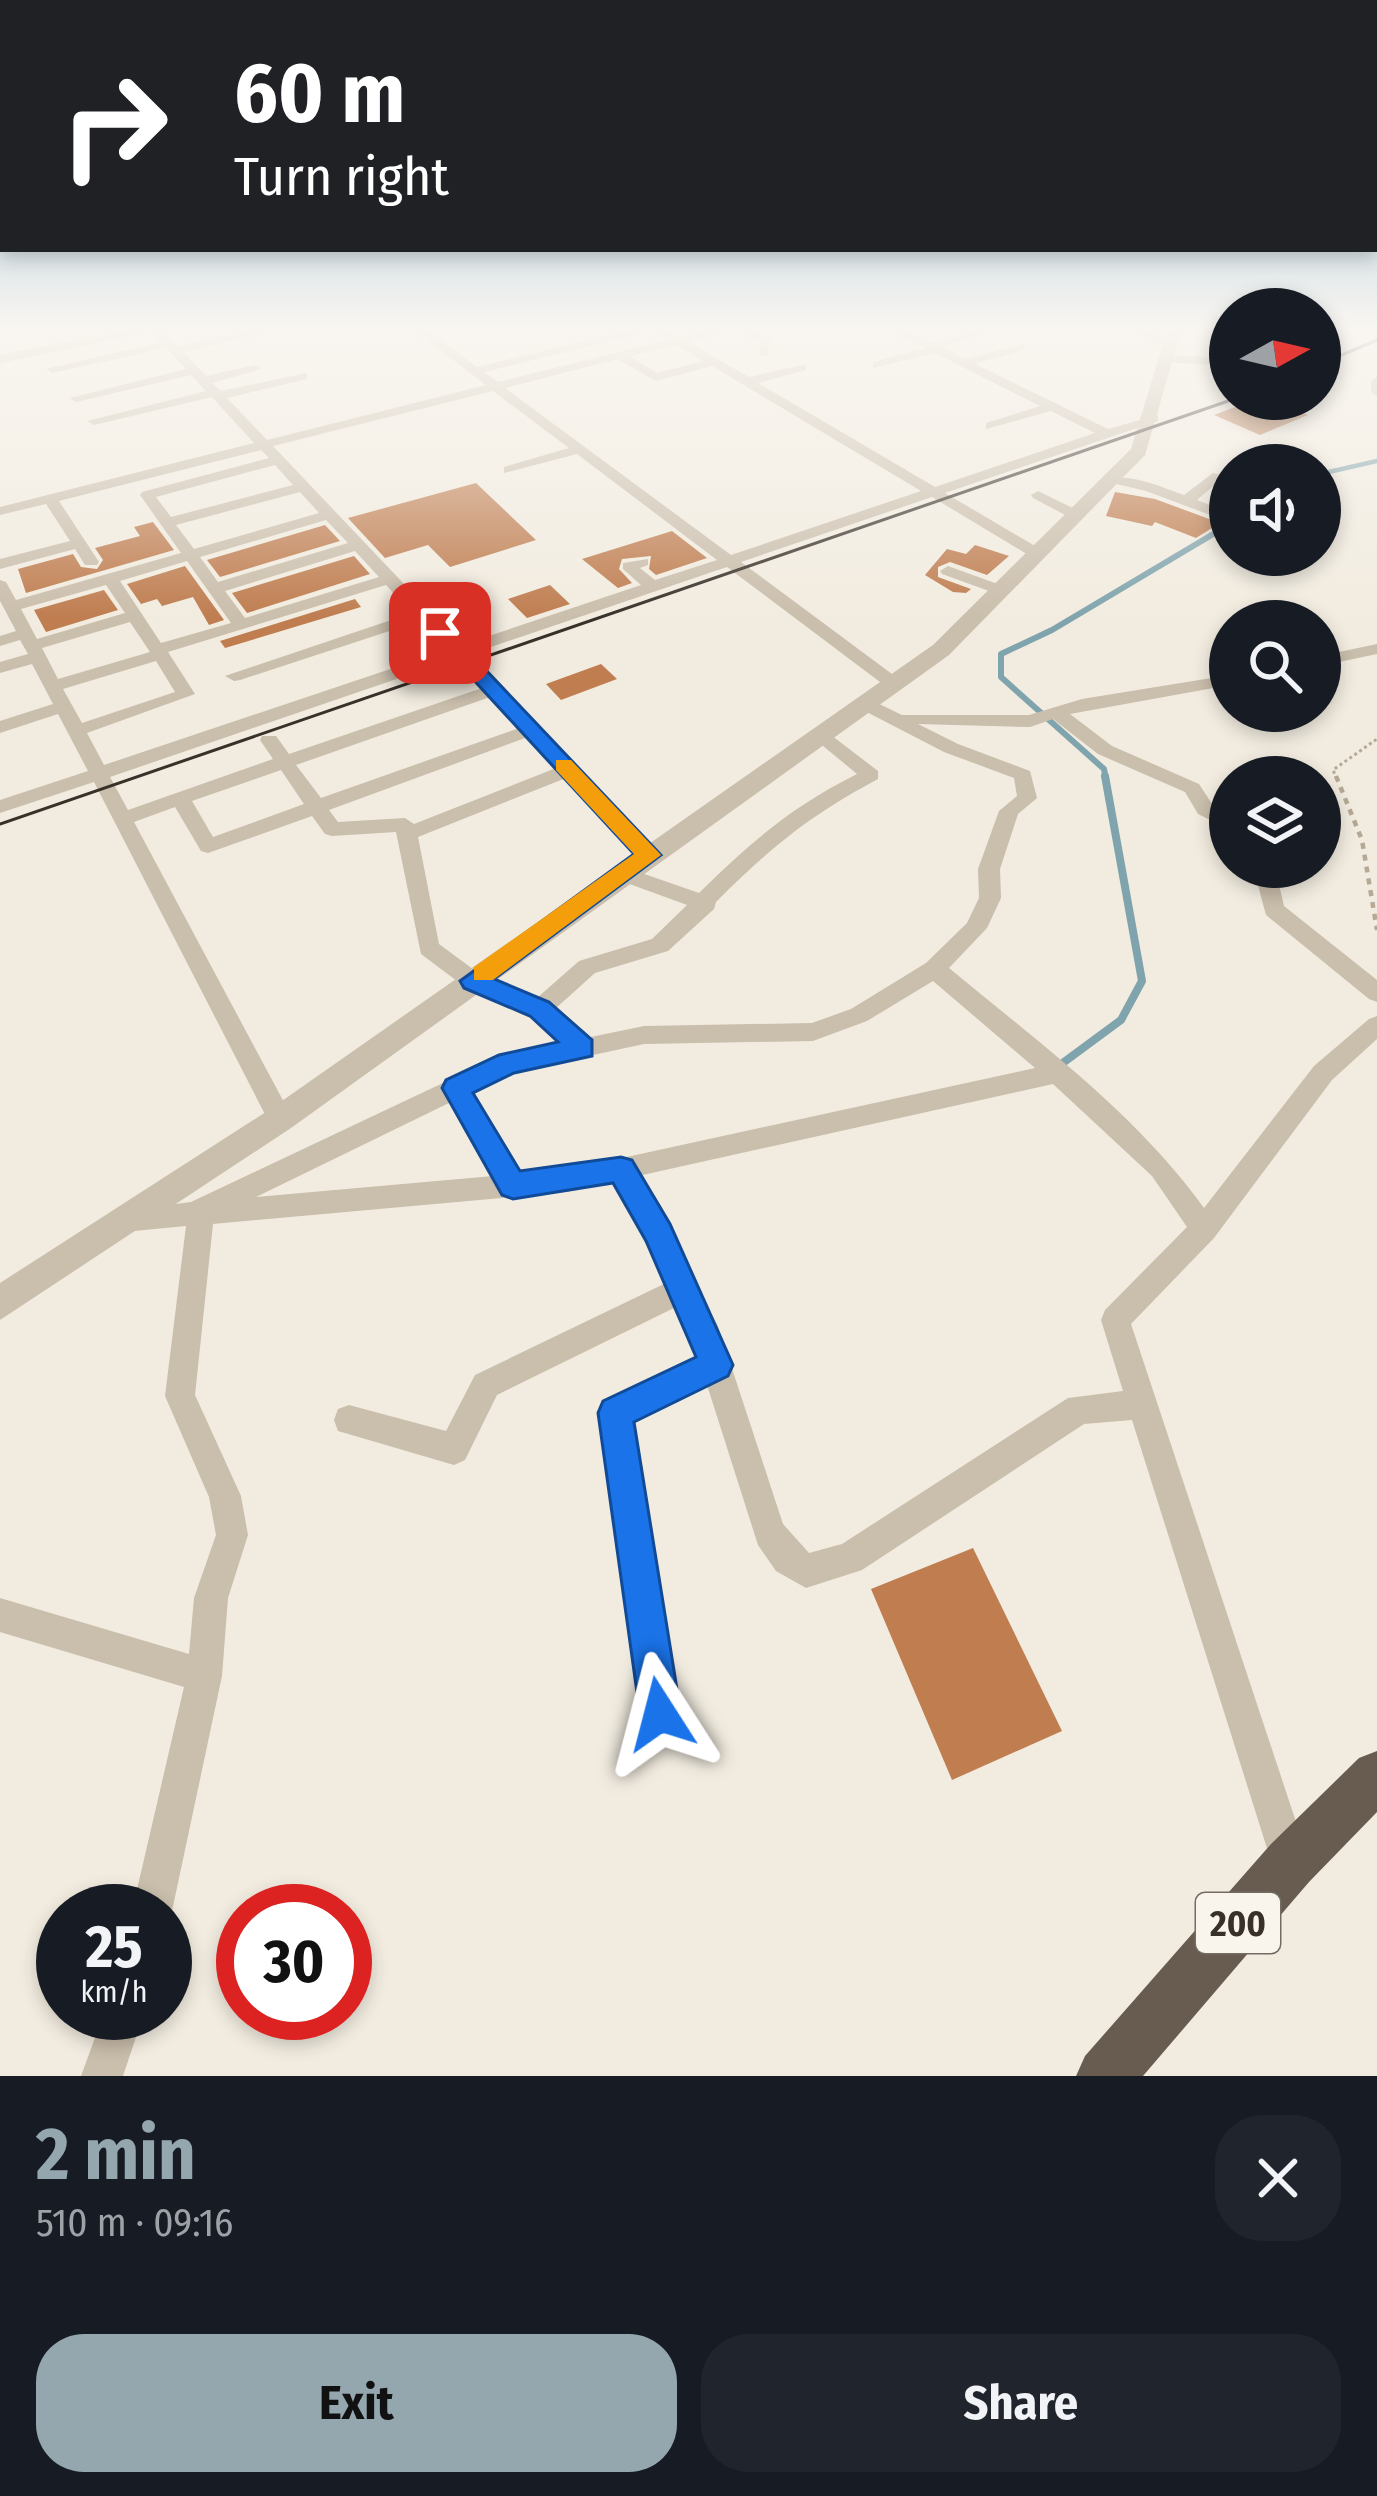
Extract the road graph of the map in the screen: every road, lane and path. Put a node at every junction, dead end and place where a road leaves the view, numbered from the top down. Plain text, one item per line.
1 (244, 425) edge
2 (342, 425) edge
3 (548, 425) edge
4 (818, 425) edge
5 (1090, 425) edge
6 (1131, 425) edge
7 (1150, 425) edge
8 (1106, 433) junction
9 (263, 445) junction
10 (580, 449) junction
11 (278, 460) junction
12 (509, 470) dead end
13 (1112, 481) junction
14 (1209, 483) edge
15 (303, 487) junction
16 (929, 491) junction
17 (1038, 495) dead end
18 (50, 498) junction
19 (1186, 501) junction
20 (1209, 509) edge
21 (0, 511) edge
22 (329, 515) junction
23 (1076, 515) junction
24 (167, 523) junction
25 (79, 543) junction
26 (358, 545) junction
27 (1036, 554) junction
28 (190, 555) junction
29 (729, 560) junction
30 (91, 562) dead end
31 (642, 562) dead end
32 (0, 564) edge
33 (948, 571) dead end
34 (110, 578) junction
35 (390, 579) junction
36 (0, 585) edge
37 (652, 586) junction
38 (214, 589) junction
39 (1000, 590) junction
40 (8, 609) edge
41 (134, 615) junction
42 (423, 615) junction
43 (241, 625) junction
44 (0, 641) edge
45 (30, 646) junction
46 (1377, 649) edge
47 (158, 652) junction
48 (458, 652) junction
49 (1341, 657) edge
50 (0, 668) edge
51 (234, 676) dead end
52 (1209, 683) edge
53 (895, 684) junction
54 (51, 687) junction
55 (493, 690) junction
56 (866, 704) junction
57 (62, 707) junction
58 (1053, 715) junction
59 (900, 718) junction
60 (0, 727) edge
61 (530, 730) junction
62 (75, 731) junction
63 (820, 736) junction
64 (1377, 739) edge
65 (269, 740) dead end
66 (284, 762) junction
67 (568, 770) junction
68 (97, 773) junction
69 (180, 798) junction
70 (0, 807) edge
71 (317, 809) junction
72 (1209, 811) edge
73 (122, 819) junction
74 (407, 834) junction
75 (649, 855) junction
76 (623, 874) junction
77 (1269, 888) edge
78 (706, 904) junction
79 (1377, 930) edge
80 (934, 969) junction
81 (473, 981) junction
82 (1377, 993) edge
83 (540, 1009) junction
84 (1377, 1025) edge
85 (582, 1048) junction
86 (1058, 1073) junction
87 (456, 1088) junction
88 (280, 1119) junction
89 (621, 1169) junction
90 (513, 1186) junction
91 (201, 1210) junction
92 (134, 1219) junction
93 (1204, 1229) junction
94 (685, 1288) junction
95 (0, 1304) edge
96 (716, 1365) junction
97 (1142, 1404) junction
98 (349, 1420) dead end
99 (0, 1615) edge
100 (204, 1676) junction
101 (660, 1714) dead end
102 (1377, 1776) edge
103 (1290, 1863) junction
104 (158, 1884) edge
105 (115, 2040) edge
106 (102, 2076) edge
107 (1105, 2076) edge

1 - 9 street
2 - 9 street
3 - 10 street
4 - 16 street
5 - 8 street
6 - 8 street
7 - 13 street
8 - 16 street
9 - 11 street
9 - 18 street
10 - 12 street
10 - 29 street
11 - 15 street
11 - 24 street
13 - 19 street
13 - 23 street
14 - 19 street
15 - 22 street
15 - 24 street
16 - 27 street
16 - 29 street
17 - 23 street
18 - 21 street
18 - 25 street
19 - 20 street
22 - 26 street
22 - 28 street
23 - 27 street
24 - 28 street
25 - 30 street
25 - 32 street
26 - 35 street
26 - 38 street
27 - 39 street
28 - 34 street
28 - 38 street
29 - 37 street
29 - 53 street
31 - 37 street
33 - 39 street
34 - 40 street
34 - 41 street
35 - 42 street
35 - 43 street
36 - 40 street
37 - 48 street
38 - 43 street
39 - 53 street
40 - 45 street
41 - 45 street
41 - 47 street
42 - 48 street
42 - 51 street
43 - 47 street
44 - 45 street
45 - 50 street
45 - 54 street
46 - 49 street
47 - 54 street
47 - 62 street
48 - 55 street
48 - 68 street
52 - 58 street
53 - 56 street
54 - 57 street
55 - 61 street
55 - 66 street
56 - 59 street
56 - 63 street
57 - 60 street
57 - 62 street
58 - 59 street
58 - 72 street
59 - 80 street
61 - 67 street
61 - 71 street
62 - 68 street
63 - 75 street
63 - 78 street
64 - 79 path
65 - 66 street
66 - 69 street
66 - 71 street
67 - 74 street
67 - 75 street
68 - 70 street
68 - 73 street
69 - 71 street
69 - 73 street
71 - 74 street
73 - 88 street
74 - 81 street
75 - 76 street
76 - 78 street
76 - 81 street
77 - 82 street
78 - 83 street
80 - 85 street
80 - 86 street
81 - 83 street
81 - 88 street
83 - 85 street
84 - 93 street
85 - 87 street
86 - 89 street
86 - 93 street
87 - 90 street
87 - 91 street
88 - 92 street
89 - 90 street
89 - 94 street
90 - 91 street
91 - 92 street
91 - 100 street
92 - 95 street
93 - 97 street
94 - 96 street
94 - 98 street
96 - 97 street
96 - 101 street
97 - 103 street
99 - 100 street
100 - 104 street
102 - 103 highway, 200
103 - 107 highway, 200
105 - 106 street

